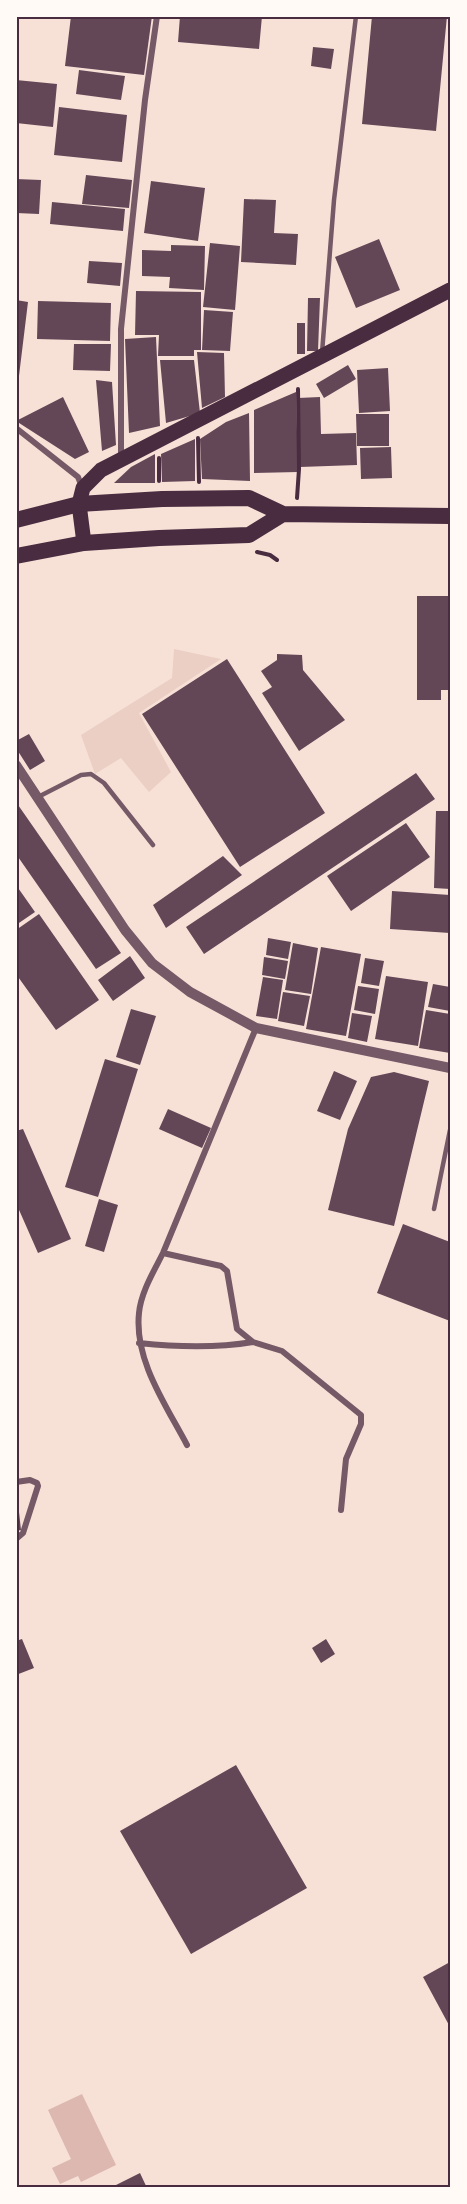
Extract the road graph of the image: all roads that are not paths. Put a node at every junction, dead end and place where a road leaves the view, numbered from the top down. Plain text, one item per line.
1 (158, 16) edge
2 (356, 16) edge
3 (450, 290) edge
4 (322, 356) junction
5 (16, 428) edge
6 (121, 458) junction
7 (81, 496) junction
8 (289, 514) junction
9 (450, 516) edge
10 (16, 520) edge
11 (84, 543) junction
12 (16, 556) edge
13 (16, 765) edge
14 (38, 797) junction
15 (153, 845) dead end
16 (256, 1028) junction
17 (450, 1068) edge
18 (450, 1130) edge
19 (434, 1209) dead end
20 (163, 1253) junction
21 (139, 1342) junction
22 (253, 1342) junction
23 (187, 1445) dead end
24 (16, 1482) edge
25 (341, 1510) dead end
26 (16, 1539) edge

1 - 6 street
2 - 4 lane
3 - 4 main road
4 - 6 main road
5 - 7 street
6 - 7 main road
7 - 8 highway
7 - 10 highway
7 - 11 main road
8 - 9 highway
8 - 11 highway
11 - 12 highway
13 - 14 street
14 - 15 lane
14 - 16 street
16 - 17 street
16 - 20 street
18 - 19 lane
20 - 21 street
20 - 22 street
21 - 22 street
21 - 23 street
22 - 25 street
24 - 26 street

